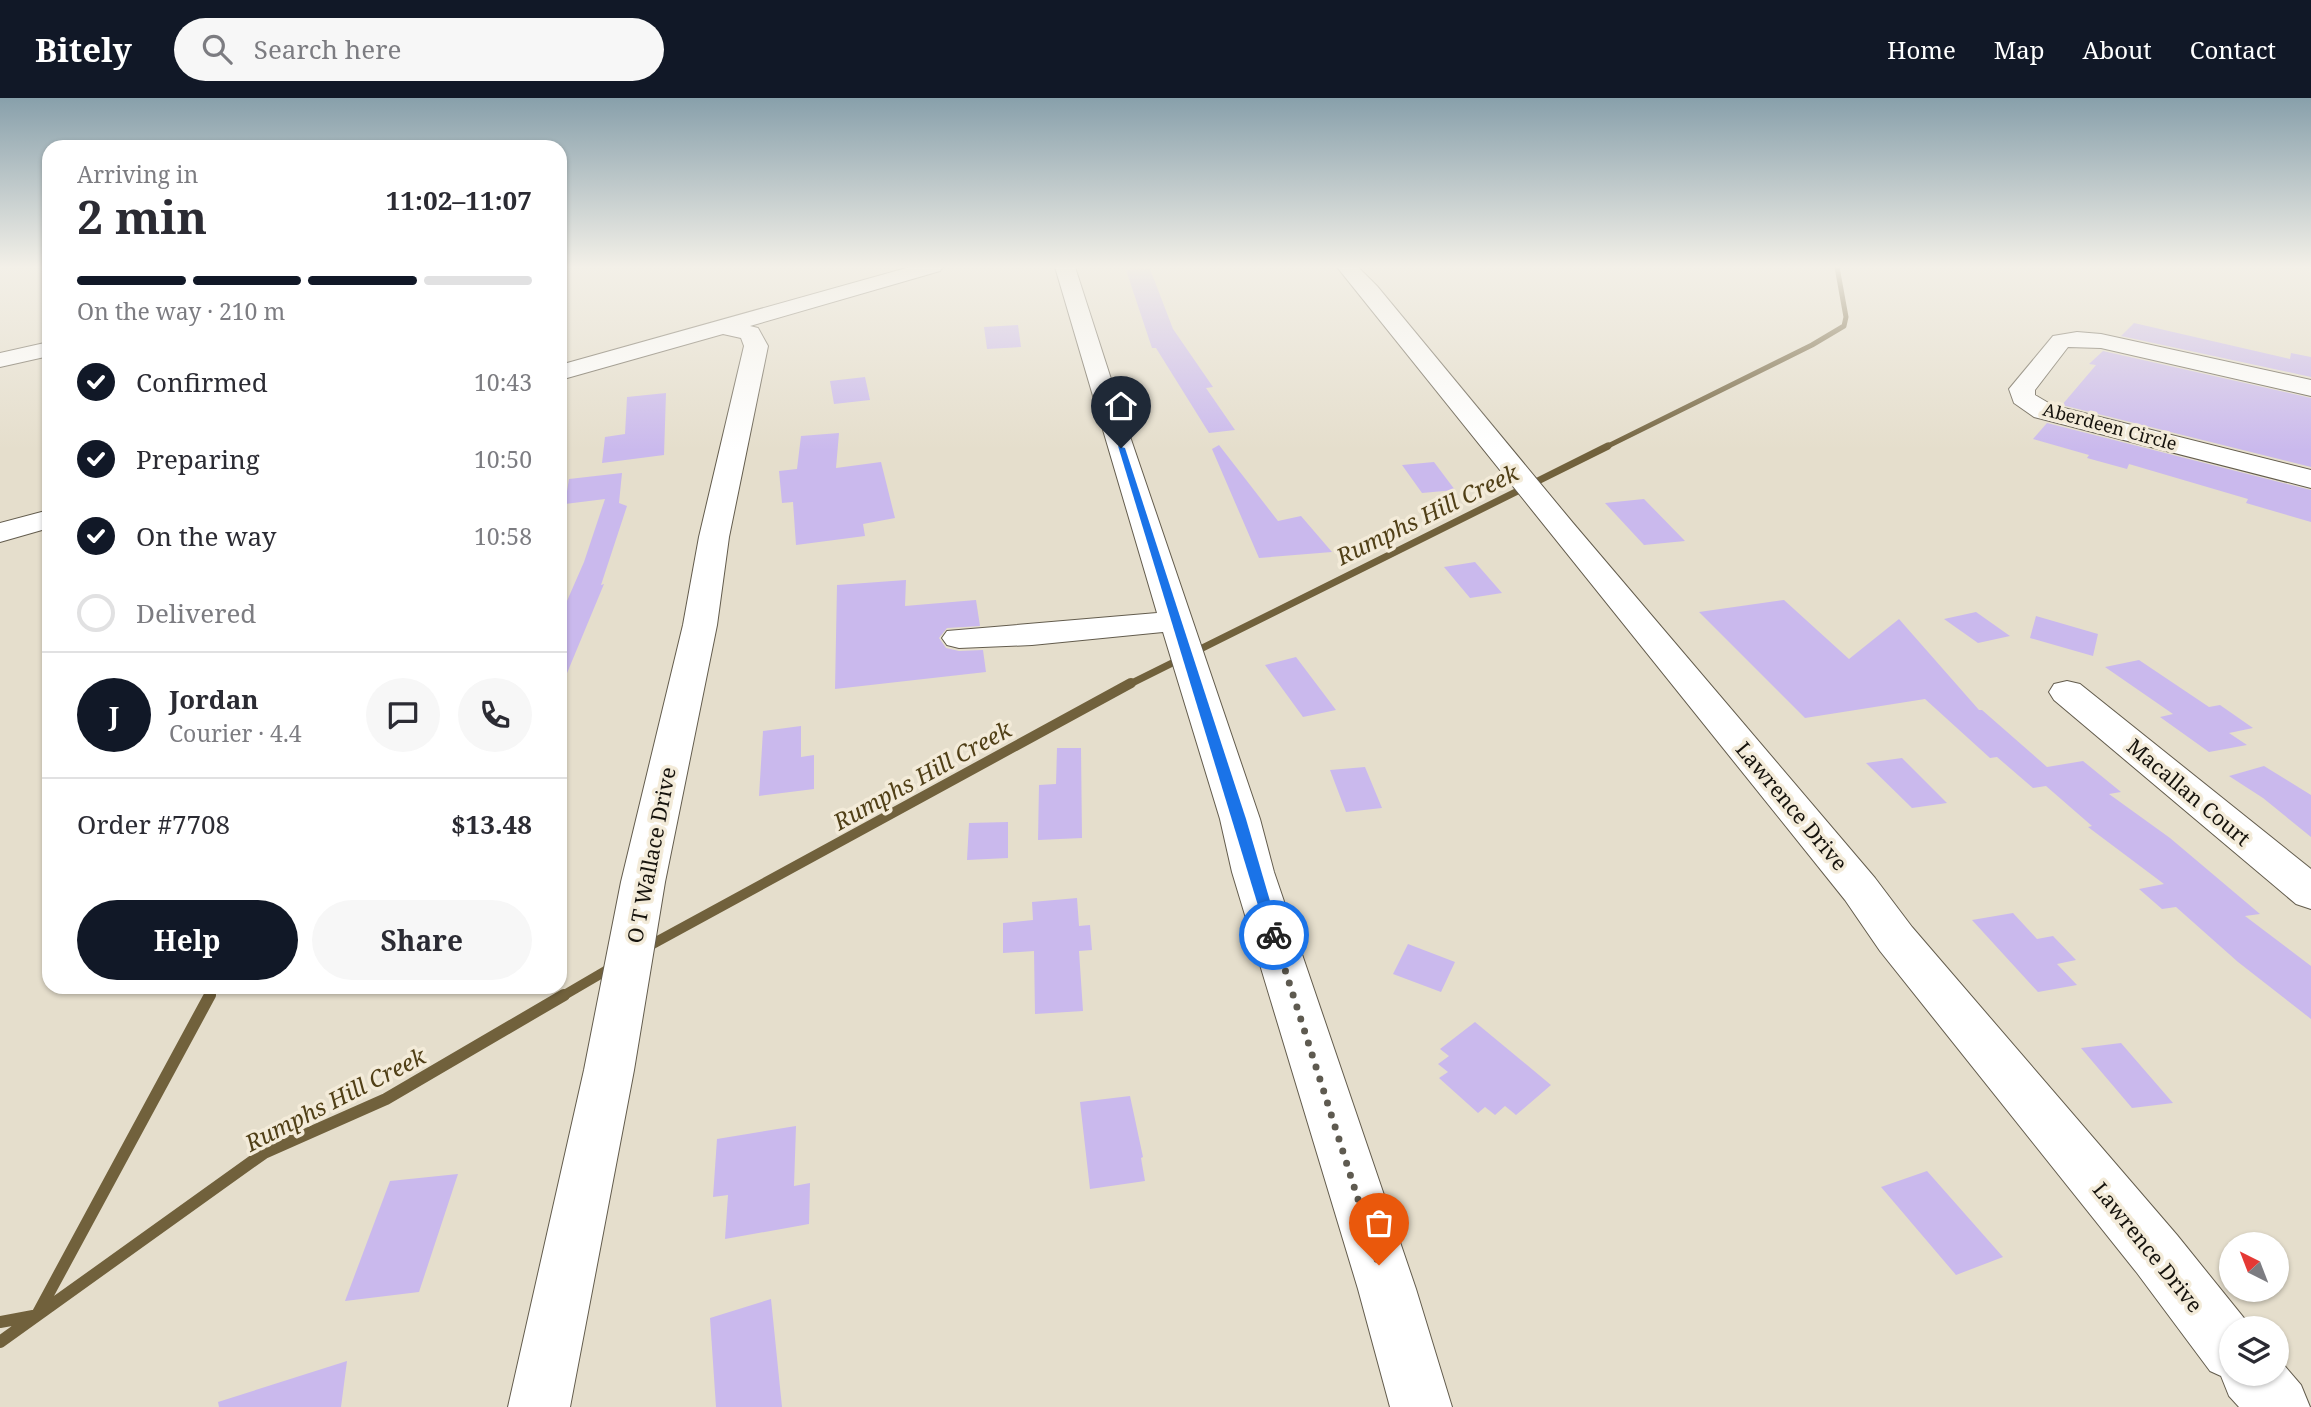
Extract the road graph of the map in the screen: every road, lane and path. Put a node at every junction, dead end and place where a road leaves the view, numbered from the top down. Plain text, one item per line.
1 (718, 328) edge
2 (727, 328) edge
3 (1084, 328) edge
4 (1399, 328) edge
5 (42, 351) edge
6 (0, 360) edge
7 (567, 371) edge
8 (2311, 388) edge
9 (2311, 479) edge
10 (42, 521) edge
11 (0, 533) edge
12 (1176, 621) junction
13 (958, 638) dead end
14 (2067, 692) dead end
15 (2311, 893) edge
16 (2219, 1334) edge
17 (2261, 1386) edge
18 (539, 1407) edge
19 (1421, 1407) edge
20 (2279, 1407) edge

1 - 7 street
2 - 18 street, O T Wallace Drive
3 - 12 street
4 - 16 street, Lawrence Drive
5 - 6 street
8 - 9 street, Aberdeen Circle
10 - 11 street
12 - 13 street
12 - 19 street
14 - 15 street, Macallan Court
17 - 20 street

